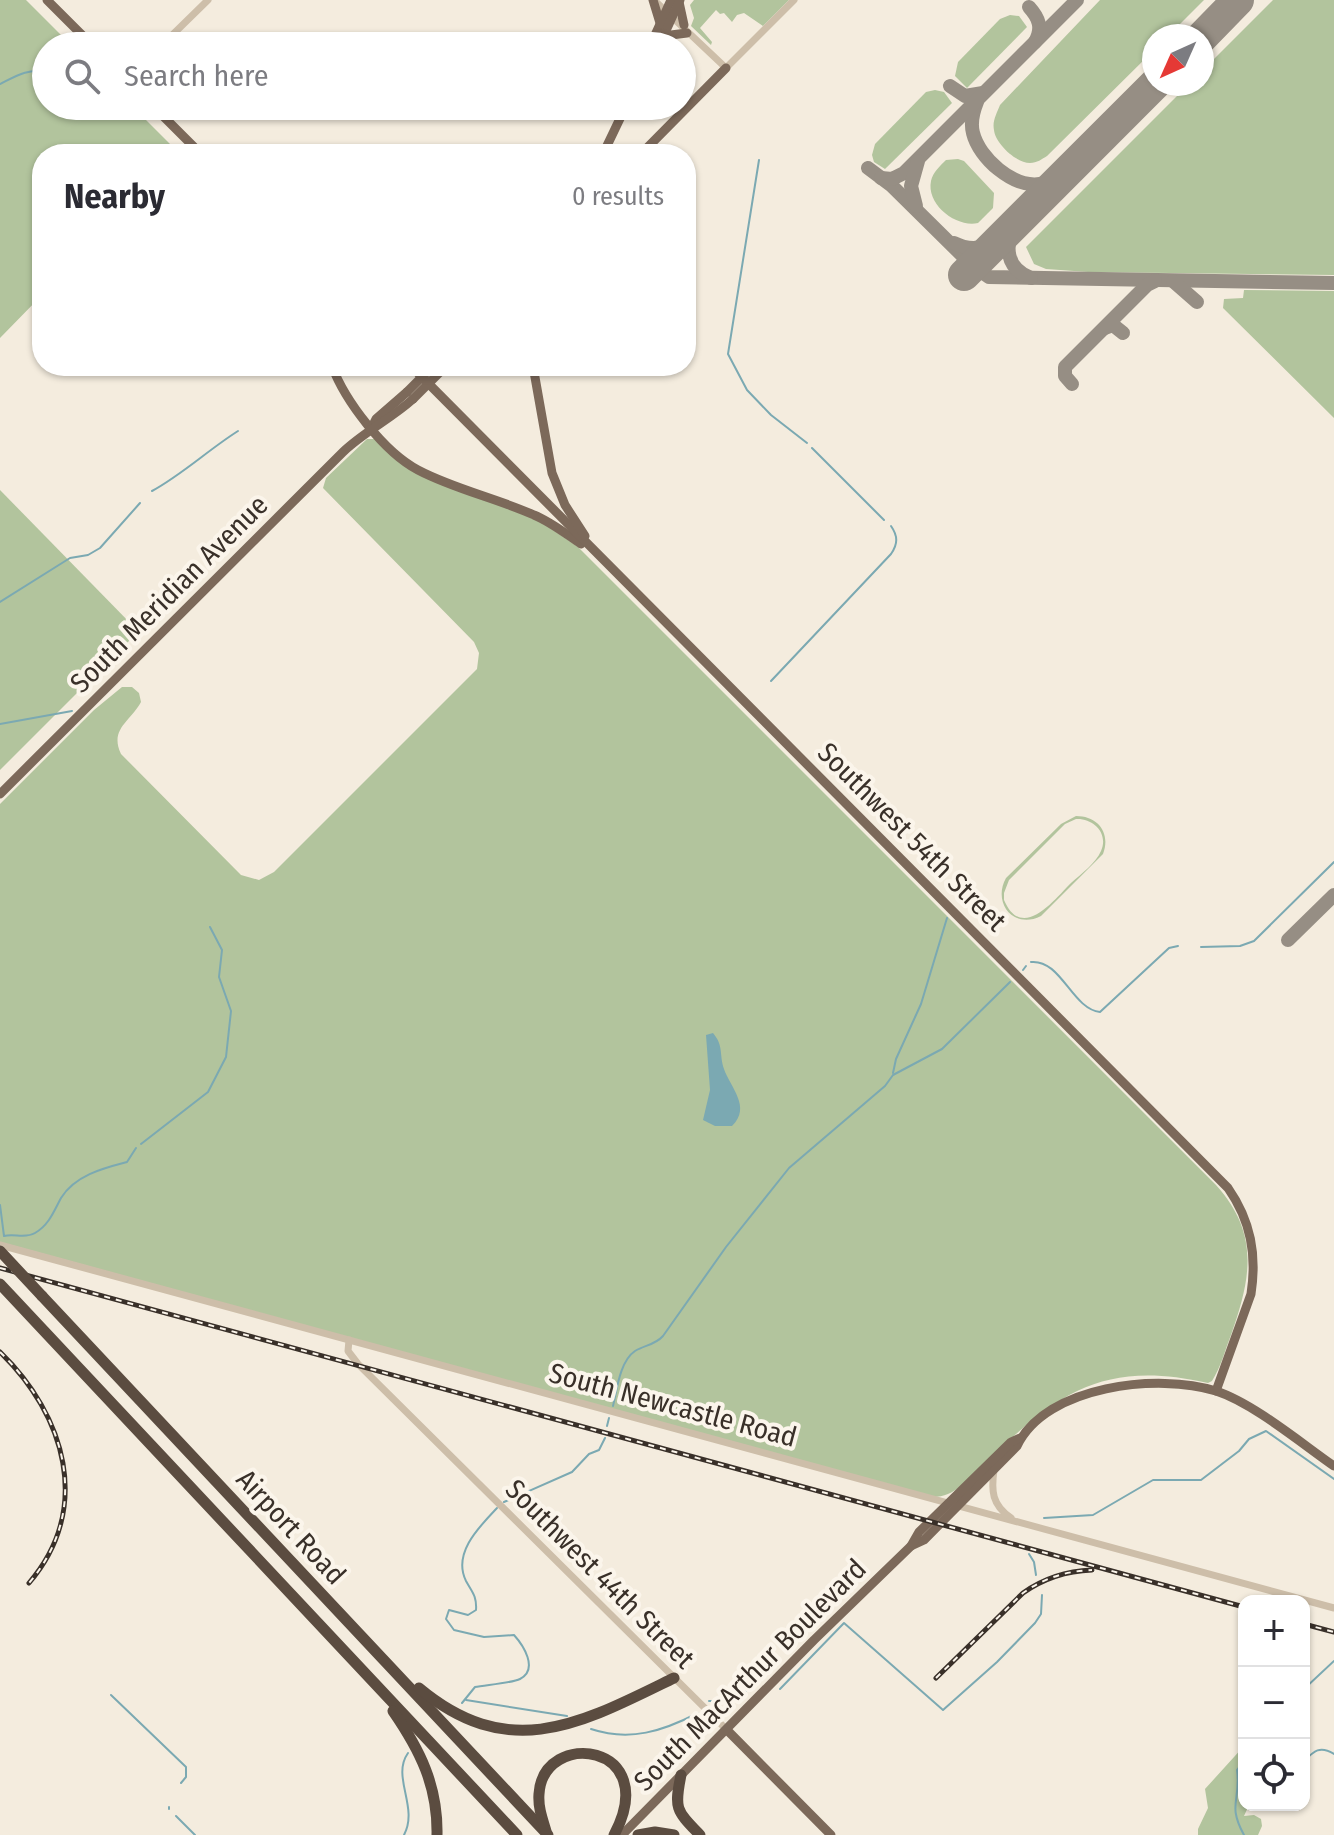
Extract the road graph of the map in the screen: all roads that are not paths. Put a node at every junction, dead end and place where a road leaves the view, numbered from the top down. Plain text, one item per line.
1 (47, 0) edge
2 (208, 0) edge
3 (655, 0) edge
4 (794, 0) edge
5 (672, 8) edge
6 (660, 23) junction
7 (685, 29) junction
8 (79, 32) edge
9 (175, 32) edge
10 (656, 32) edge
11 (664, 32) edge
12 (679, 32) edge
13 (688, 32) edge
14 (696, 39) edge
15 (726, 68) junction
16 (696, 98) edge
17 (167, 120) edge
18 (619, 120) edge
19 (675, 120) edge
20 (191, 144) edge
21 (608, 144) edge
22 (651, 144) edge
23 (337, 376) edge
24 (421, 376) edge
25 (431, 376) edge
26 (535, 376) edge
27 (372, 427) junction
28 (598, 555) junction
29 (0, 794) edge
30 (0, 1245) edge
31 (0, 1251) edge
32 (4, 1289) edge
33 (349, 1340) junction
34 (366, 1344) junction
35 (358, 1364) junction
36 (1216, 1391) junction
37 (1020, 1438) junction
38 (1334, 1466) edge
39 (994, 1469) junction
40 (953, 1504) junction
41 (1020, 1523) junction
42 (1334, 1608) edge
43 (395, 1671) junction
44 (674, 1678) junction
45 (375, 1683) junction
46 (727, 1730) junction
47 (681, 1775) junction
48 (437, 1835) edge
49 (517, 1835) edge
50 (548, 1835) edge
51 (614, 1835) edge
52 (622, 1835) edge
53 (638, 1835) edge
54 (674, 1835) edge
55 (700, 1835) edge
56 (831, 1835) edge

1 - 8 main road
2 - 9 street
3 - 5 street
3 - 6 main road
4 - 15 street
5 - 6 main road
5 - 7 main road
5 - 7 street
5 - 11 main road
6 - 10 main road
7 - 12 main road
7 - 13 street
14 - 15 street
15 - 16 main road
17 - 20 main road
18 - 21 main road
19 - 22 main road
23 - 27 main road
24 - 28 main road, Southwest 54th Street
25 - 27 main road, South Meridian Avenue, bridge
26 - 28 main road
27 - 28 main road
27 - 29 main road, South Meridian Avenue
28 - 36 main road, Southwest 54th Street
30 - 33 street, South Newcastle Road
31 - 43 highway, Airport Road, bridge
32 - 45 highway, Airport Road
33 - 34 street, South Newcastle Road
33 - 35 street, Southwest 44th Street
34 - 35 street
34 - 40 street, South Newcastle Road
35 - 44 street, Southwest 44th Street
36 - 37 main road, South MacArthur Boulevard
36 - 38 main road, South MacArthur Boulevard
37 - 39 main road, South MacArthur Boulevard
37 - 40 main road, South MacArthur Boulevard
39 - 40 main road, South MacArthur Boulevard
39 - 41 street
40 - 41 street, South Newcastle Road
40 - 46 main road, South MacArthur Boulevard
41 - 42 street, South Newcastle Road
43 - 44 highway
43 - 50 highway, Airport Road
44 - 46 street, Southwest 44th Street
45 - 48 highway
45 - 49 highway, Airport Road
46 - 47 main road, South MacArthur Boulevard
46 - 56 main road, Southwest 44th Street
47 - 52 main road, South MacArthur Boulevard
47 - 55 highway
50 - 51 highway
53 - 54 highway

